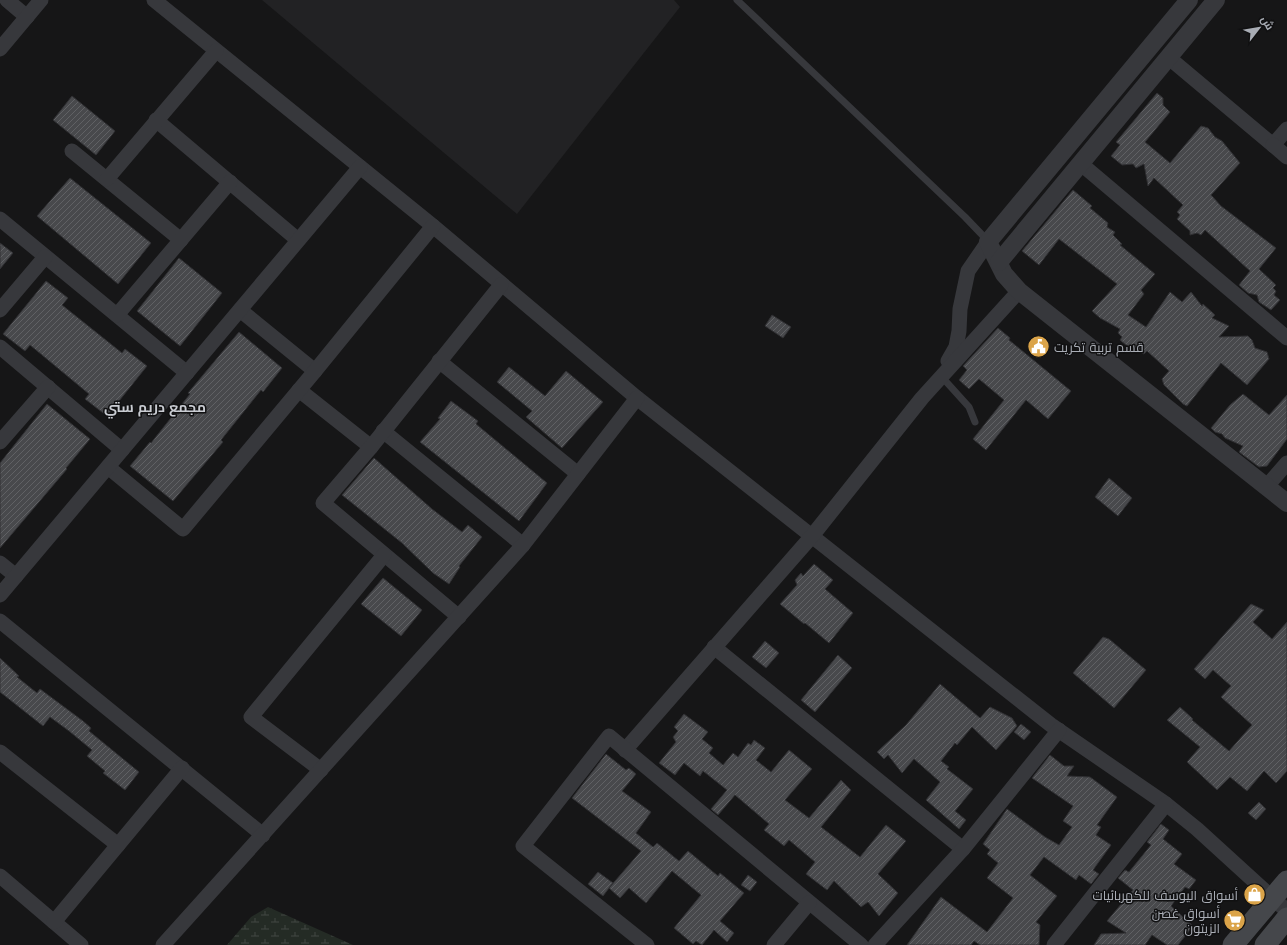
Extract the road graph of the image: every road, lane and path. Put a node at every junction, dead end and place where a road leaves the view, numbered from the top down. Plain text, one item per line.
1 (7, 0) edge
2 (41, 0) edge
3 (154, 0) edge
4 (737, 0) edge
5 (1189, 0) edge
6 (1216, 0) edge
7 (27, 17) junction
8 (0, 49) edge
9 (216, 51) junction
10 (1168, 57) junction
11 (156, 120) junction
12 (1287, 129) edge
13 (1273, 145) junction
14 (72, 151) dead end
15 (1287, 157) edge
16 (1080, 163) junction
17 (360, 167) junction
18 (107, 179) junction
19 (230, 182) junction
20 (0, 219) edge
21 (433, 226) junction
22 (181, 240) junction
23 (298, 240) junction
24 (988, 242) junction
25 (45, 257) junction
26 (999, 262) junction
27 (501, 285) junction
28 (1019, 291) junction
29 (0, 310) edge
30 (240, 310) junction
31 (117, 315) junction
32 (1287, 338) edge
33 (0, 346) edge
34 (439, 361) junction
35 (315, 371) junction
36 (187, 372) junction
37 (940, 376) junction
38 (48, 387) junction
39 (299, 390) junction
40 (637, 398) junction
41 (975, 422) dead end
42 (383, 431) junction
43 (0, 442) edge
44 (371, 447) junction
45 (122, 450) junction
46 (1287, 463) edge
47 (108, 467) junction
48 (578, 474) junction
49 (1267, 486) junction
50 (1287, 503) edge
51 (812, 536) junction
52 (523, 545) junction
53 (384, 555) junction
54 (0, 563) edge
55 (16, 576) junction
56 (0, 596) edge
57 (459, 617) junction
58 (0, 621) edge
59 (714, 647) junction
60 (1059, 730) junction
61 (625, 750) junction
62 (0, 752) edge
63 (182, 768) junction
64 (321, 770) junction
65 (1166, 804) junction
66 (263, 835) junction
67 (118, 845) junction
68 (963, 849) junction
69 (0, 876) edge
70 (1287, 881) edge
71 (809, 903) junction
72 (1280, 904) edge
73 (1287, 918) edge
74 (54, 922) junction
75 (81, 945) edge
76 (163, 945) edge
77 (647, 945) edge
78 (774, 945) edge
79 (861, 945) edge
80 (875, 945) edge
81 (1054, 945) edge
82 (1233, 945) edge
83 (1264, 945) edge

1 - 7 street
2 - 7 street
3 - 9 street
4 - 24 lane
5 - 24 street
6 - 10 street
7 - 8 street
9 - 11 street
9 - 17 street
10 - 13 street
10 - 16 street
11 - 18 street
11 - 19 street
12 - 13 street
13 - 15 street
14 - 18 street
16 - 26 street
16 - 32 street
17 - 21 street
17 - 23 street
18 - 22 street
19 - 22 street
19 - 23 street
20 - 25 street
21 - 27 street
21 - 35 street
22 - 31 street
23 - 30 street
24 - 26 street
24 - 37 street
25 - 29 street
25 - 31 street
26 - 28 street
27 - 34 street
27 - 40 street
28 - 37 street
28 - 49 street
30 - 35 street
30 - 36 street
31 - 36 street
33 - 38 street
34 - 42 street
34 - 48 street
35 - 39 street
36 - 45 street
37 - 41 lane
37 - 51 street
38 - 43 street
38 - 45 street
39 - 44 street
39 - 47 street
40 - 48 street
40 - 51 street
42 - 44 street
42 - 52 street
44 - 53 street
45 - 47 street
46 - 49 street
47 - 55 street
48 - 52 street
49 - 50 street
51 - 59 street
51 - 60 street
52 - 57 street
53 - 57 street
53 - 64 street
54 - 55 street
55 - 56 street
57 - 64 street
58 - 63 street
59 - 61 street
59 - 68 street
60 - 65 street
60 - 68 street
61 - 71 street
61 - 77 street
62 - 67 street
63 - 66 street
63 - 67 street
64 - 66 street
65 - 72 street
65 - 81 street
66 - 76 street
67 - 74 street
68 - 80 street
69 - 74 street
70 - 72 main road
71 - 78 street
71 - 79 street
72 - 82 main road
73 - 83 main road
74 - 75 street

